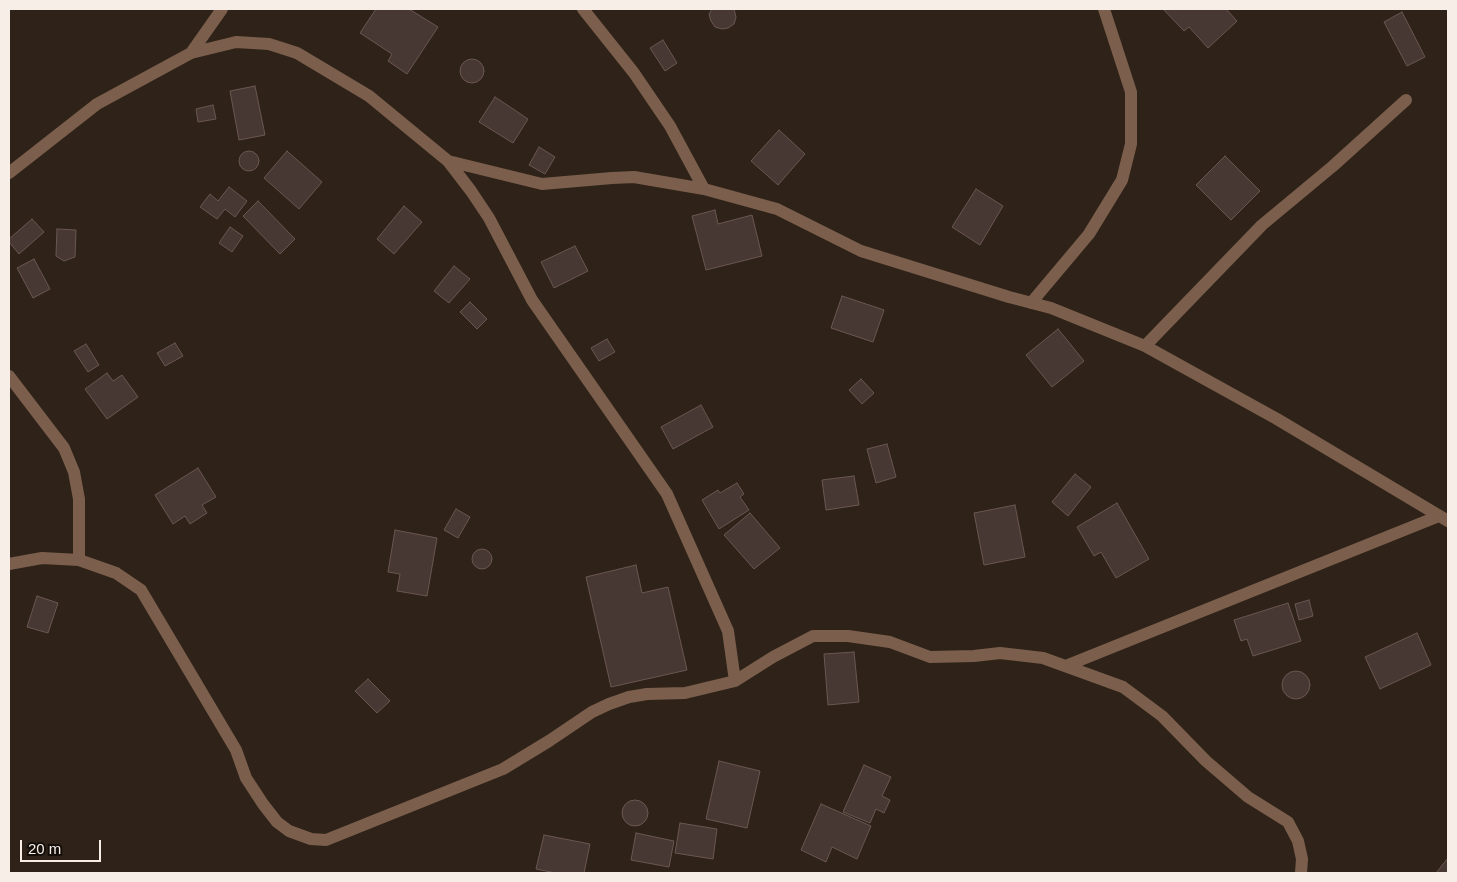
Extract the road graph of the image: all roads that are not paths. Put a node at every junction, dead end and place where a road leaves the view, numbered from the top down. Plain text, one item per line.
1 (222, 9) edge
2 (583, 9) edge
3 (1104, 9) edge
4 (191, 53) junction
5 (1406, 100) dead end
6 (448, 161) junction
7 (9, 173) edge
8 (704, 189) junction
9 (1031, 303) junction
10 (1145, 346) junction
11 (9, 376) edge
12 (1444, 518) edge
13 (79, 560) junction
14 (9, 564) edge
15 (1068, 665) junction
16 (735, 681) junction
17 (1301, 873) edge

1 - 4 lane
2 - 8 lane
3 - 9 lane
4 - 6 lane
4 - 7 lane
5 - 10 lane
6 - 8 lane
6 - 16 lane
8 - 9 lane
9 - 10 lane
10 - 12 lane
11 - 13 lane
12 - 15 lane
13 - 14 lane
13 - 16 lane
15 - 16 lane
15 - 17 lane

